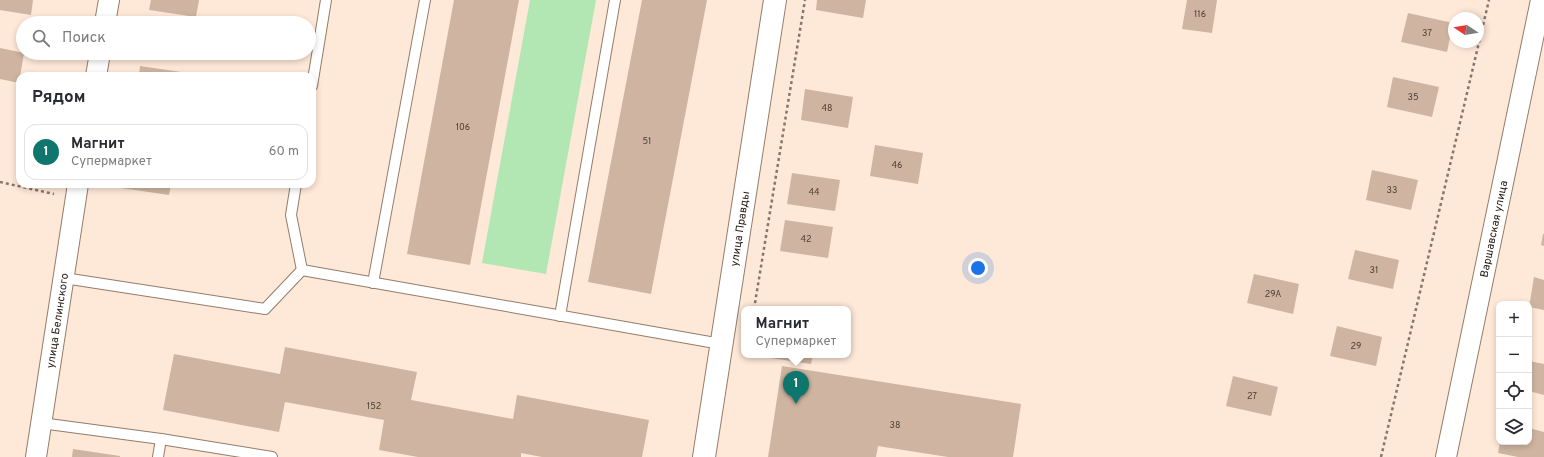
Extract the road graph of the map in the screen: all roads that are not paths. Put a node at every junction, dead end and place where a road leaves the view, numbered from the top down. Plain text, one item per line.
1 (109, 0) edge
2 (326, 0) edge
3 (426, 0) edge
4 (615, 0) edge
5 (775, 0) edge
6 (1541, 0) edge
7 (106, 16) edge
8 (99, 60) edge
9 (97, 72) edge
10 (314, 72) edge
11 (295, 188) edge
12 (77, 192) edge
13 (302, 270) junction
14 (64, 278) junction
15 (373, 283) junction
16 (560, 316) junction
17 (721, 344) junction
18 (41, 424) junction
19 (161, 439) junction
20 (245, 455) edge
21 (36, 457) edge
22 (158, 457) edge
23 (272, 457) edge
24 (704, 457) edge
25 (1446, 457) edge

1 - 7 street
2 - 10 lane
3 - 15 lane
4 - 16 lane
5 - 17 street, улица Правды
6 - 25 street, Варшавская улица
8 - 9 street
11 - 13 lane
12 - 14 street, улица Белинского
13 - 14 lane
13 - 15 lane
14 - 18 street, улица Белинского
15 - 16 lane
16 - 17 lane
17 - 24 street, улица Правды
18 - 19 lane
18 - 21 street, улица Белинского
19 - 20 lane
19 - 22 lane
20 - 23 lane

